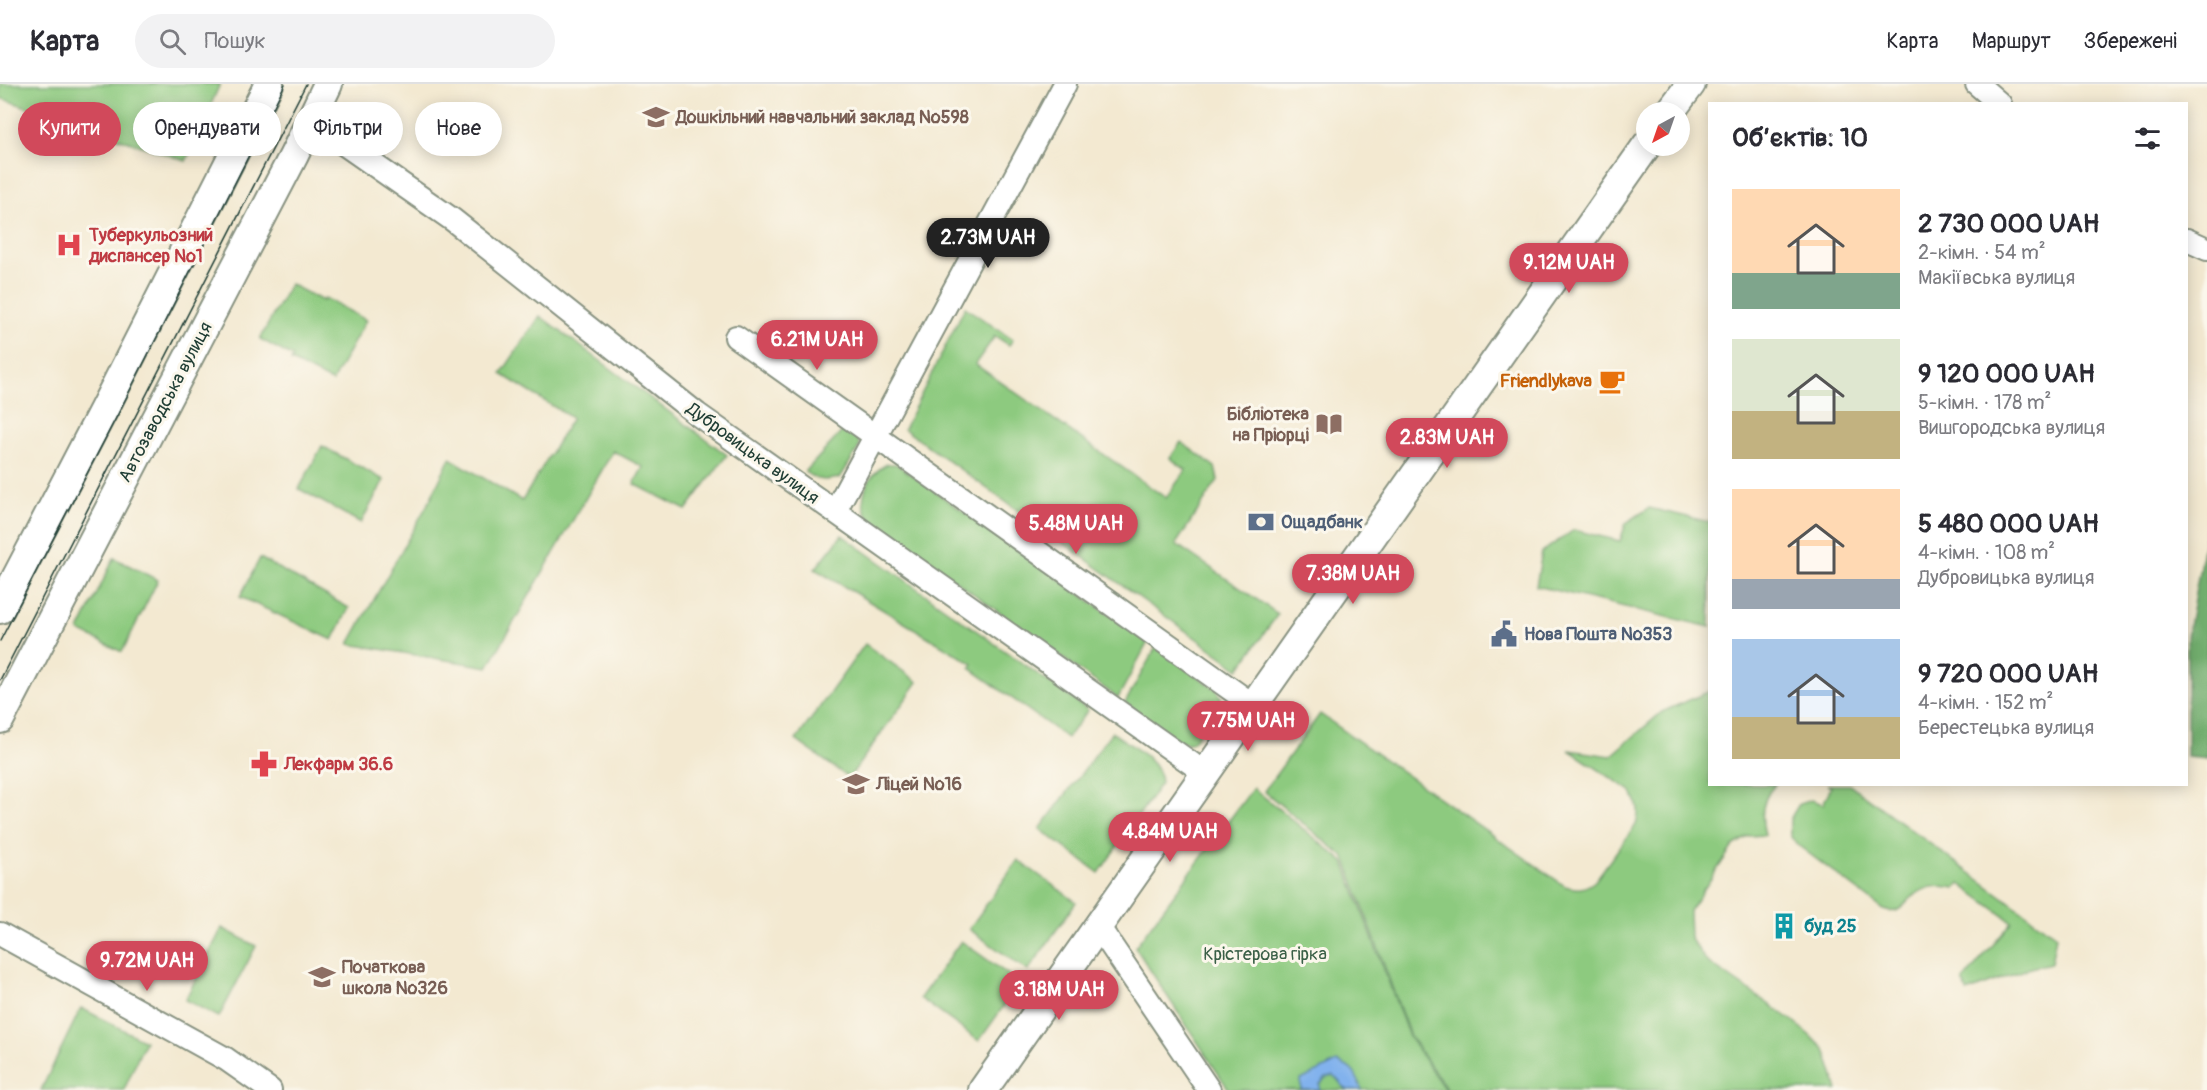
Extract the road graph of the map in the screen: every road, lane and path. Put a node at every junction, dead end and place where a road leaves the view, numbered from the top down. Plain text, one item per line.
1 (269, 84) edge
2 (328, 84) edge
3 (1065, 84) edge
4 (1691, 84) edge
5 (1977, 84) edge
6 (319, 102) edge
7 (1678, 102) edge
8 (1998, 102) edge
9 (293, 155) edge
10 (361, 156) edge
11 (1639, 156) edge
12 (2188, 240) edge
13 (2207, 249) edge
14 (736, 337) dead end
15 (875, 438) junction
16 (835, 512) junction
17 (0, 609) edge
18 (1253, 705) junction
19 (0, 719) edge
20 (1205, 773) junction
21 (1098, 926) junction
22 (0, 934) edge
23 (270, 1090) edge
24 (983, 1090) edge
25 (1209, 1090) edge

1 - 17 main road
2 - 6 main road, Автозаводська вулиця
3 - 15 street
4 - 7 main road
5 - 8 street
9 - 19 main road, Автозаводська вулиця
10 - 16 street, Дубровицька вулиця
11 - 18 main road
12 - 13 street
14 - 15 street
15 - 16 street
15 - 18 street
16 - 20 street, Дубровицька вулиця
18 - 20 main road
20 - 21 main road
21 - 24 main road
21 - 25 street
22 - 23 street

